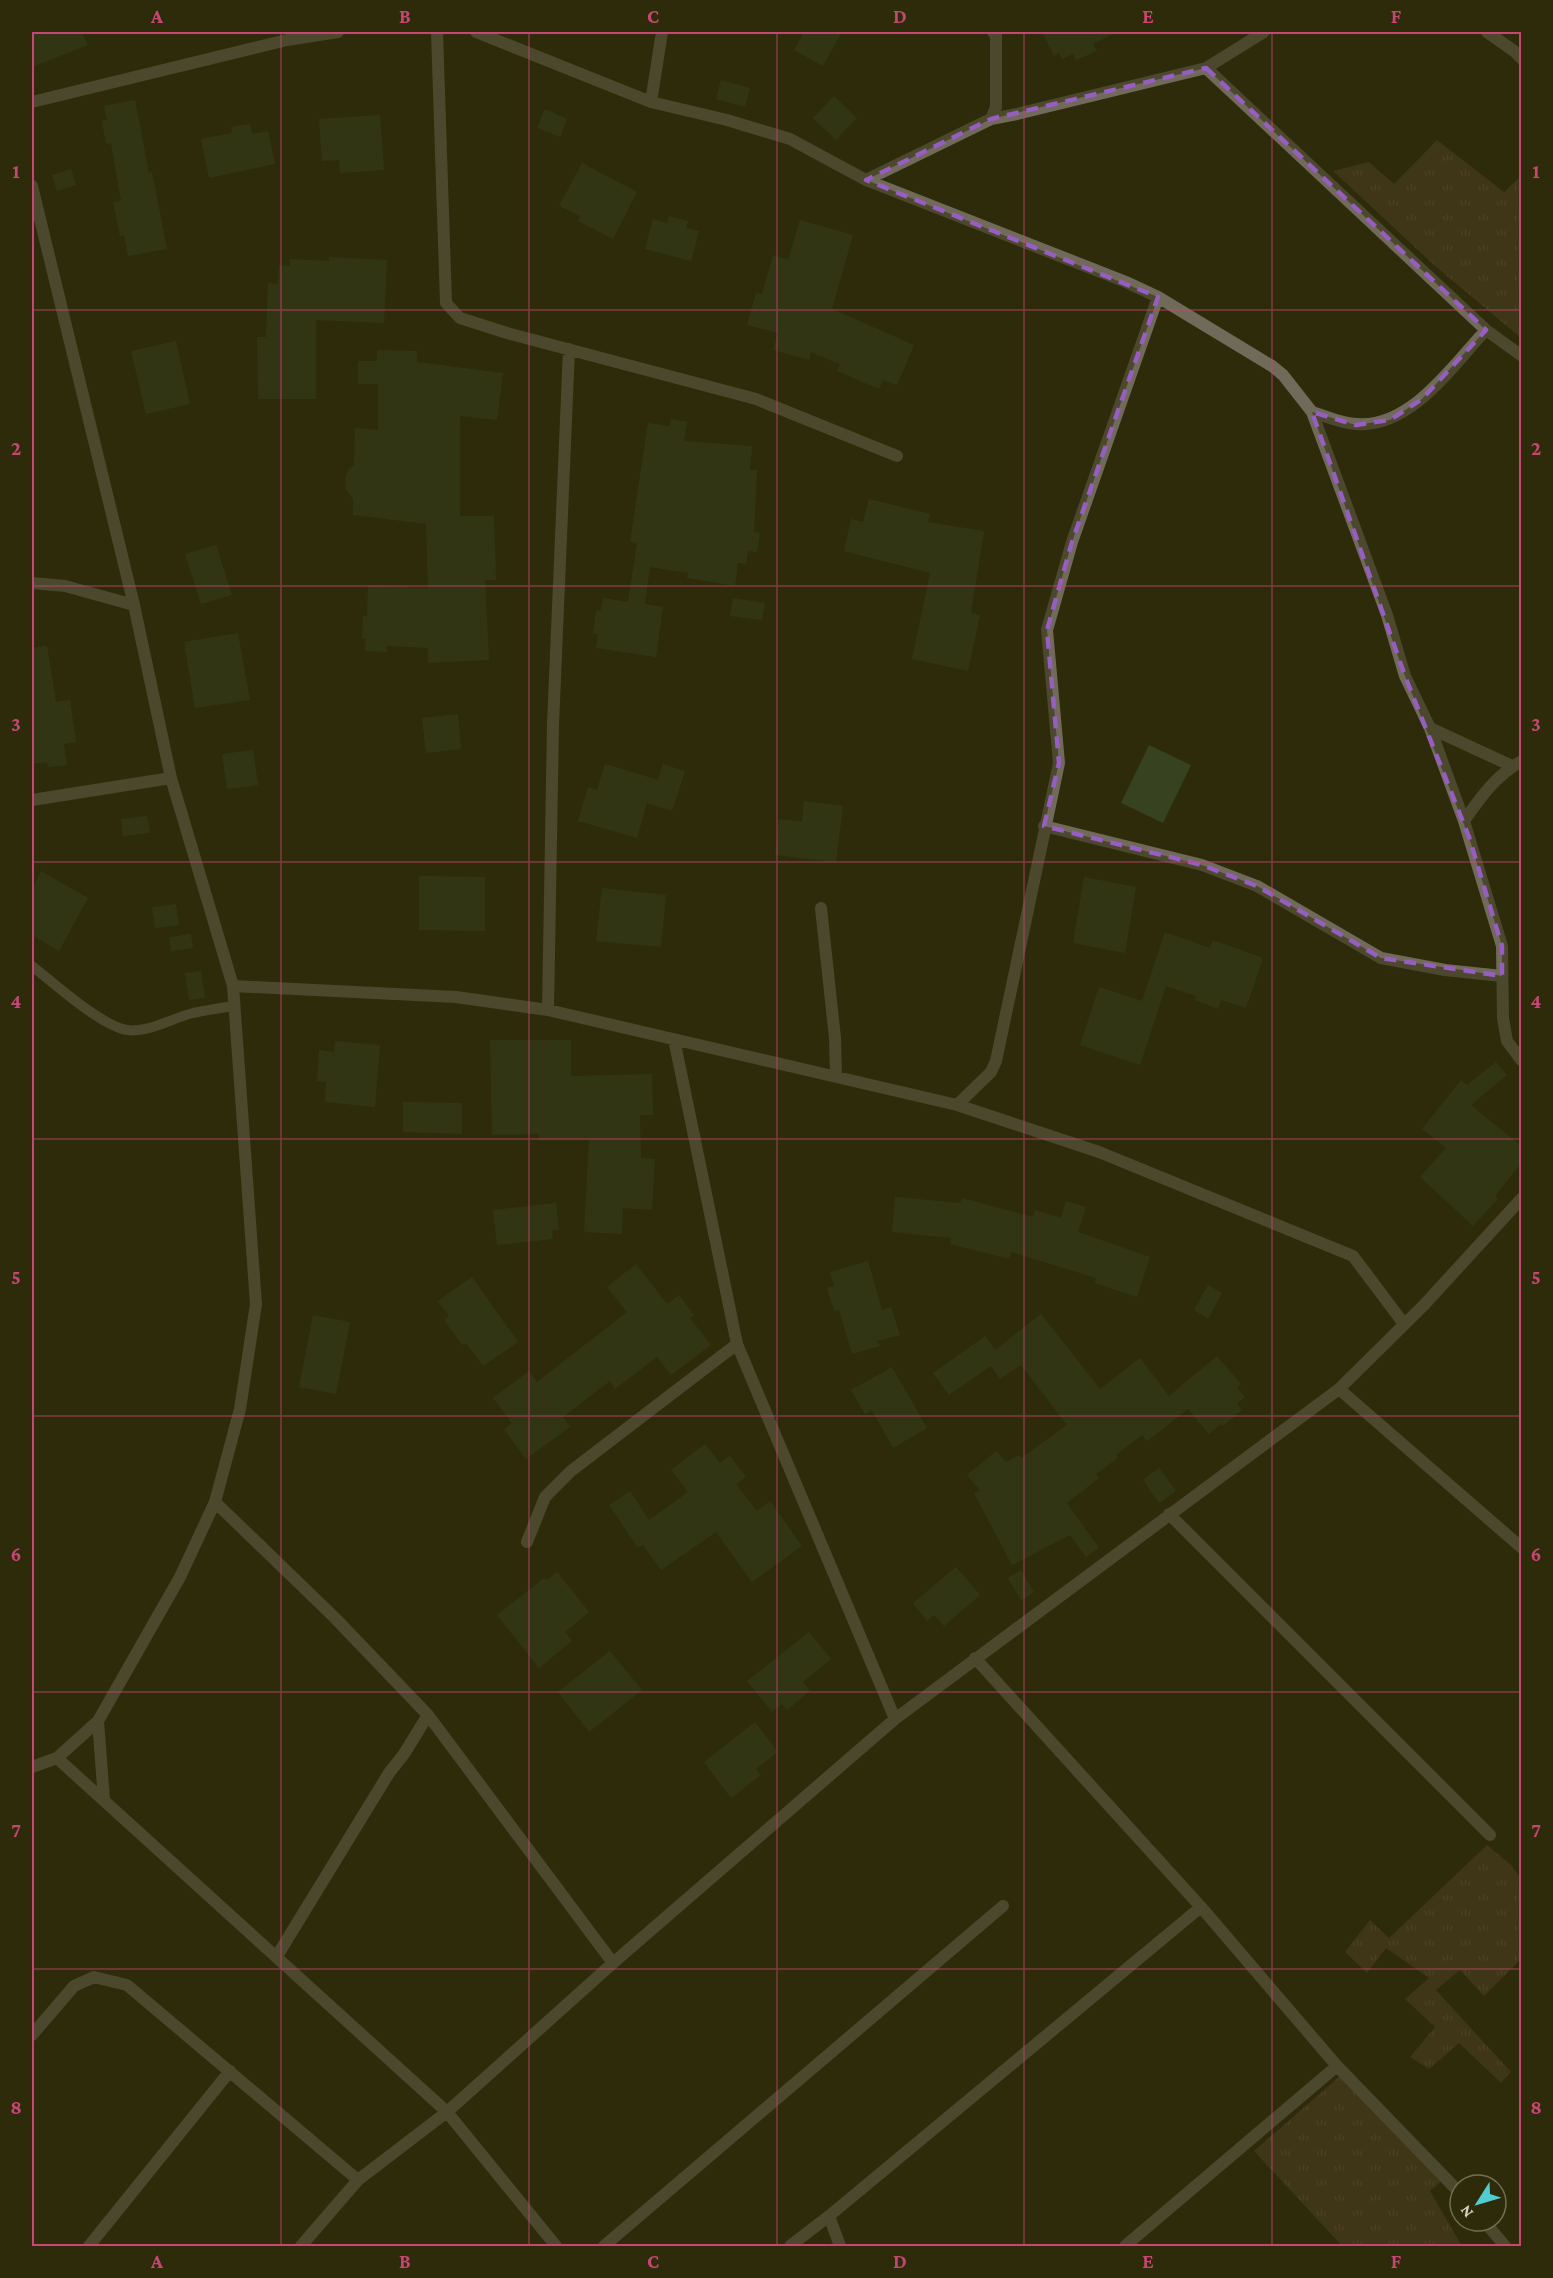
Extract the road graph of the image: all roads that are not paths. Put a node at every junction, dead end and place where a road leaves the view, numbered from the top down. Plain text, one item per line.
1 (338, 32) edge
2 (437, 32) edge
3 (476, 32) edge
4 (662, 32) edge
5 (993, 32) edge
6 (1264, 32) edge
7 (1487, 32) edge
8 (1521, 60) edge
9 (1206, 68) junction
10 (32, 102) edge
11 (651, 102) junction
12 (991, 119) junction
13 (866, 180) junction
14 (32, 186) edge
15 (1158, 297) junction
16 (1486, 330) junction
17 (569, 349) junction
18 (1521, 356) edge
19 (1312, 412) junction
20 (897, 456) dead end
21 (32, 583) edge
22 (134, 605) junction
23 (1430, 728) junction
24 (1516, 764) edge
25 (171, 778) junction
26 (32, 800) edge
27 (1464, 821) junction
28 (1044, 826) junction
29 (821, 908) dead end
30 (32, 966) edge
31 (1502, 976) junction
32 (232, 986) junction
33 (234, 1006) junction
34 (548, 1010) junction
35 (674, 1039) junction
36 (1521, 1061) edge
37 (836, 1076) junction
38 (957, 1105) junction
39 (1521, 1198) edge
40 (1404, 1324) junction
41 (737, 1344) junction
42 (1339, 1389) junction
43 (214, 1502) junction
44 (1168, 1514) junction
45 (526, 1542) dead end
46 (1521, 1548) edge
47 (975, 1658) junction
48 (428, 1715) junction
49 (895, 1719) junction
50 (98, 1721) junction
51 (57, 1758) junction
52 (32, 1767) edge
53 (104, 1799) junction
54 (1490, 1835) dead end
55 (1004, 1906) dead end
56 (1201, 1907) junction
57 (277, 1956) junction
58 (613, 1963) junction
59 (32, 2035) edge
60 (1336, 2066) junction
61 (230, 2071) junction
62 (447, 2112) junction
63 (358, 2180) junction
64 (1448, 2181) edge
65 (829, 2216) junction
66 (1494, 2233) edge
67 (89, 2247) edge
68 (300, 2247) edge
69 (556, 2247) edge
70 (604, 2247) edge
71 (790, 2247) edge
72 (840, 2247) edge
73 (1125, 2247) edge
74 (1505, 2247) edge

1 - 10 street
2 - 17 street
3 - 11 street
4 - 11 street
5 - 12 street
6 - 9 street
7 - 8 street
9 - 12 street
9 - 16 street
11 - 13 street
12 - 13 street
13 - 15 street
14 - 22 street
15 - 19 street
15 - 28 street
16 - 18 street
16 - 19 street
17 - 20 street
17 - 34 street
19 - 23 street
21 - 22 street
22 - 25 street
23 - 24 street
23 - 27 street
24 - 27 street
25 - 26 street
25 - 32 street
27 - 31 street
28 - 31 street
28 - 38 street
29 - 37 street
30 - 33 lane
31 - 36 street
32 - 33 street
32 - 34 street
33 - 43 street
34 - 35 street
35 - 37 street
35 - 41 street
37 - 38 street
38 - 40 street
39 - 40 street
40 - 42 street
41 - 45 street
41 - 49 street
42 - 44 street
42 - 46 street
43 - 48 street
43 - 50 street
44 - 47 street
44 - 54 street
47 - 49 street
47 - 56 street
48 - 57 street
48 - 58 street
49 - 58 street
50 - 51 street
50 - 53 street
51 - 52 street
51 - 53 street
53 - 57 street
55 - 70 street
56 - 60 street
56 - 65 street
57 - 62 street
58 - 62 street
59 - 61 street
60 - 64 street
60 - 73 street
61 - 63 street
61 - 67 street
62 - 63 street
62 - 69 street
63 - 68 street
65 - 71 street
65 - 72 street
66 - 74 street

